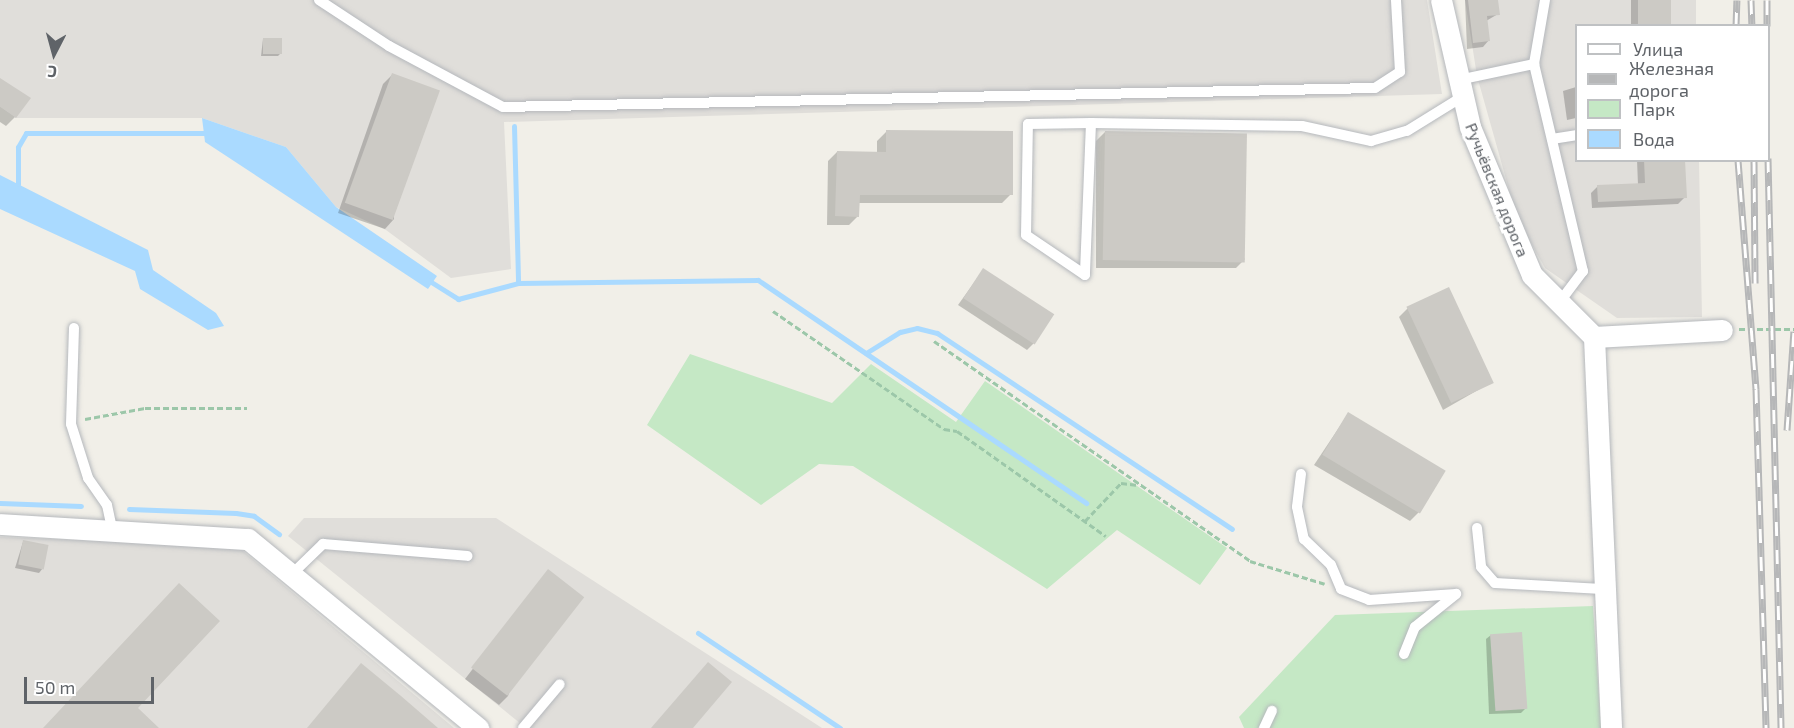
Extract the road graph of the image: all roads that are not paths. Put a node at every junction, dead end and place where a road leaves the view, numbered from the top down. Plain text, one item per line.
1 (319, 0) edge
2 (1396, 0) edge
3 (1442, 0) edge
4 (1545, 0) edge
5 (1534, 64) junction
6 (1460, 88) junction
7 (1091, 123) junction
8 (1575, 135) edge
9 (1552, 139) junction
10 (1559, 303) junction
11 (74, 328) dead end
12 (1722, 330) road end
13 (1594, 337) junction
14 (1301, 474) dead end
15 (0, 524) edge
16 (1477, 528) dead end
17 (112, 530) junction
18 (468, 556) dead end
19 (291, 575) junction
20 (1602, 589) junction
21 (1404, 654) dead end
22 (560, 684) dead end
23 (1272, 711) dead end
24 (478, 728) edge
25 (523, 728) edge
26 (1264, 728) edge
27 (1611, 728) edge

1 - 2 lane
3 - 6 street, Ручьёвская дорога
4 - 5 lane
5 - 6 lane
5 - 9 lane
6 - 7 lane
6 - 10 street, Ручьёвская дорога
7 - 7 lane
8 - 9 lane
9 - 10 lane
10 - 13 street, Ручьёвская дорога
11 - 17 lane
12 - 13 street
13 - 20 street
14 - 21 lane
15 - 17 street
16 - 20 lane
17 - 19 street
18 - 19 lane
19 - 24 street
20 - 27 street
22 - 25 lane
23 - 26 lane

